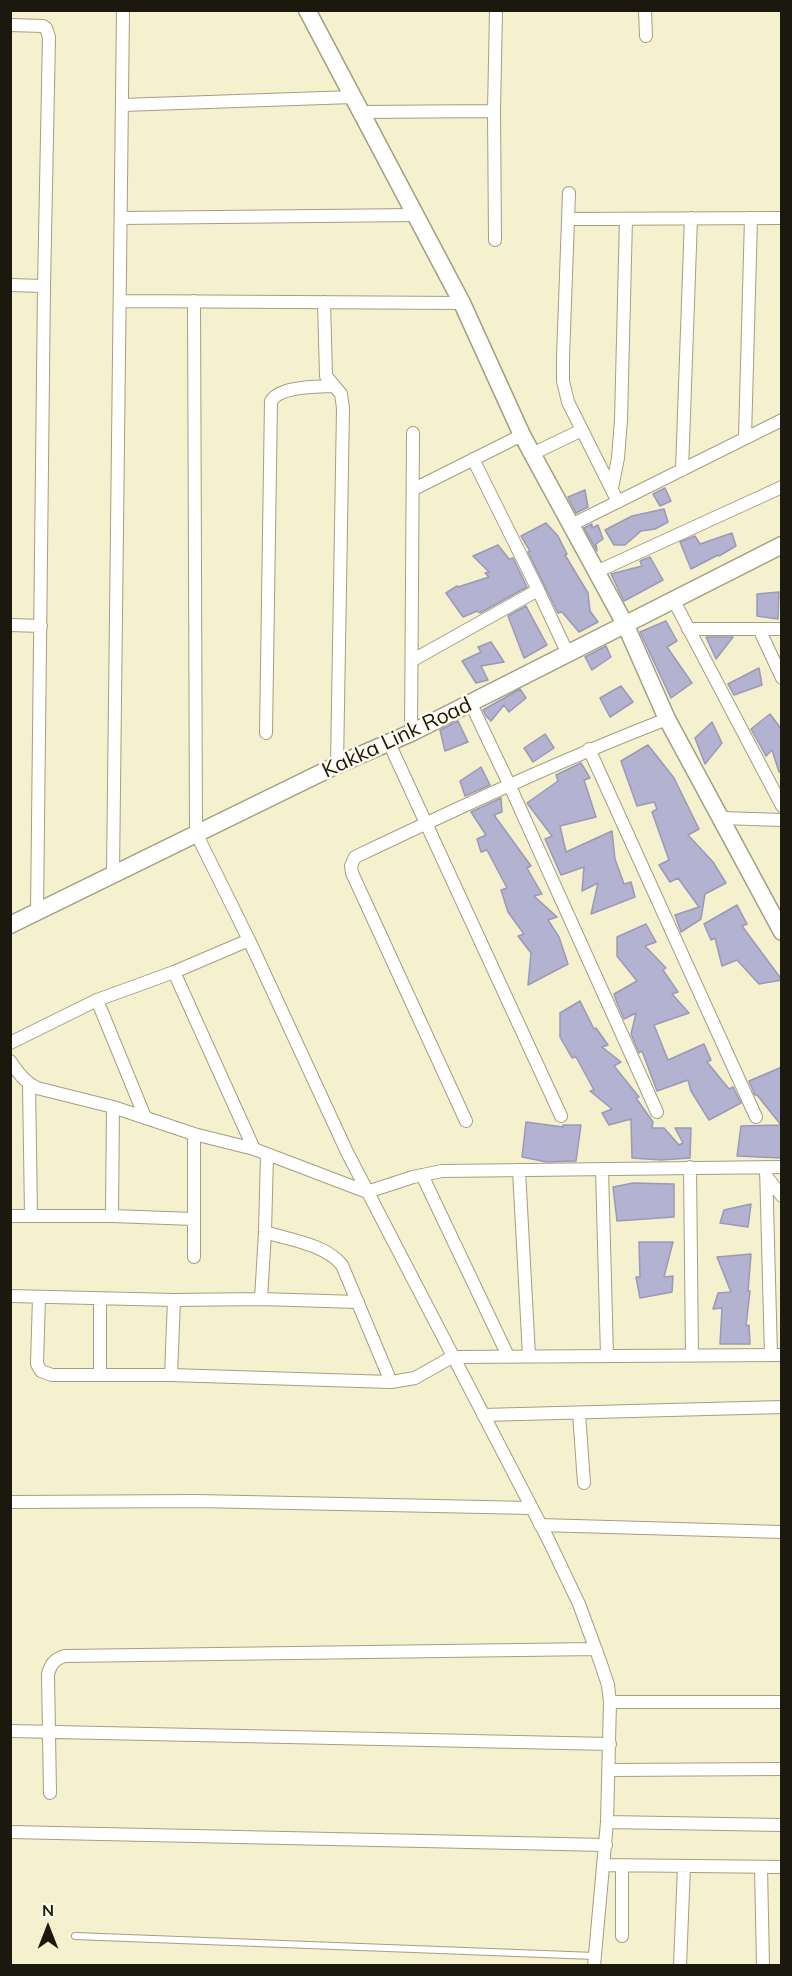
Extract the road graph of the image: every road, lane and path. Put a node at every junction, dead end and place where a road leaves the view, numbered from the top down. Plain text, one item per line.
1 (123, 10) edge
2 (307, 10) edge
3 (496, 10) edge
4 (645, 10) edge
5 (10, 25) edge
6 (646, 36) dead end
7 (352, 97) junction
8 (122, 105) junction
9 (494, 111) junction
10 (361, 112) junction
11 (569, 193) dead end
12 (415, 215) junction
13 (121, 218) junction
14 (691, 218) junction
15 (752, 218) junction
16 (782, 218) edge
17 (568, 219) junction
18 (626, 219) junction
19 (495, 240) dead end
20 (10, 285) edge
21 (44, 286) junction
22 (120, 301) junction
23 (194, 301) junction
24 (324, 302) junction
25 (462, 303) junction
26 (333, 386) junction
27 (782, 420) edge
28 (582, 430) junction
29 (413, 433) dead end
30 (522, 435) junction
31 (745, 438) junction
32 (532, 454) junction
33 (474, 459) junction
34 (682, 470) junction
35 (782, 487) edge
36 (612, 488) junction
37 (414, 489) junction
38 (618, 502) junction
39 (570, 525) junction
40 (782, 545) edge
41 (596, 572) junction
42 (538, 590) junction
43 (674, 601) junction
44 (10, 625) edge
45 (41, 626) junction
46 (626, 626) junction
47 (688, 629) junction
48 (759, 629) junction
49 (782, 629) edge
50 (568, 654) junction
51 (413, 660) junction
52 (782, 678) edge
53 (471, 704) junction
54 (667, 719) junction
55 (266, 733) dead end
56 (411, 734) junction
57 (389, 743) junction
58 (589, 749) junction
59 (337, 765) junction
60 (509, 784) junction
61 (782, 806) edge
62 (721, 818) junction
63 (782, 820) edge
64 (427, 823) junction
65 (196, 833) junction
66 (113, 874) junction
67 (37, 913) junction
68 (10, 925) edge
69 (782, 932) edge
70 (249, 940) junction
71 (174, 972) junction
72 (97, 1000) junction
73 (10, 1043) edge
74 (10, 1061) edge
75 (29, 1084) junction
76 (113, 1107) junction
77 (657, 1112) dead end
78 (561, 1116) dead end
79 (145, 1117) junction
80 (756, 1117) dead end
81 (466, 1121) dead end
82 (194, 1134) junction
83 (254, 1149) junction
84 (267, 1155) junction
85 (690, 1167) junction
86 (782, 1167) edge
87 (602, 1169) junction
88 (519, 1170) junction
89 (766, 1172) junction
90 (422, 1175) junction
91 (367, 1192) junction
92 (782, 1196) edge
93 (32, 1215) junction
94 (10, 1216) edge
95 (112, 1216) junction
96 (194, 1219) junction
97 (265, 1232) junction
98 (194, 1257) dead end
99 (10, 1296) edge
100 (39, 1297) junction
101 (100, 1299) junction
102 (261, 1299) junction
103 (174, 1300) junction
104 (358, 1302) junction
105 (776, 1355) edge
106 (452, 1356) junction
107 (508, 1356) junction
108 (529, 1356) junction
109 (608, 1356) junction
110 (692, 1356) junction
111 (100, 1374) junction
112 (171, 1375) junction
113 (391, 1382) junction
114 (782, 1407) edge
115 (579, 1413) junction
116 (483, 1415) junction
117 (584, 1483) dead end
118 (10, 1502) edge
119 (531, 1508) junction
120 (540, 1525) junction
121 (782, 1532) edge
122 (596, 1649) junction
123 (610, 1702) junction
124 (782, 1702) edge
125 (10, 1731) edge
126 (49, 1732) junction
127 (610, 1744) junction
128 (782, 1769) edge
129 (609, 1770) junction
130 (50, 1793) dead end
131 (607, 1822) junction
132 (782, 1825) edge
133 (10, 1832) edge
134 (606, 1845) junction
135 (604, 1865) junction
136 (622, 1866) junction
137 (684, 1866) junction
138 (761, 1867) junction
139 (782, 1867) edge
140 (75, 1936) dead end
141 (622, 1936) dead end
142 (594, 1961) edge
143 (681, 1965) edge
144 (763, 1965) edge

1 - 8 street
2 - 7 street
3 - 9 street
4 - 6 street
5 - 21 street
7 - 8 street
7 - 10 street
8 - 13 street
9 - 10 street
9 - 19 street
10 - 12 street
11 - 17 street
12 - 13 street
12 - 25 street
13 - 22 street
14 - 15 street
14 - 18 street
14 - 34 street
15 - 16 street
15 - 31 street
17 - 18 street
17 - 28 street
18 - 36 street
20 - 21 street
21 - 45 street
22 - 23 street
22 - 66 street
23 - 24 street
23 - 65 street
24 - 25 street
24 - 26 street
25 - 30 street
26 - 55 street
26 - 59 street
27 - 31 street
28 - 32 street
28 - 36 street
29 - 37 street
30 - 32 street
30 - 33 street
31 - 34 street
32 - 39 street
33 - 37 street
33 - 42 street
34 - 38 street
35 - 41 street
36 - 38 street
37 - 51 street
38 - 39 street
39 - 41 street
40 - 43 street, Kakka Link Road
41 - 46 street
42 - 50 street
42 - 51 street
43 - 46 street, Kakka Link Road
43 - 47 street
44 - 45 street
45 - 67 street
46 - 50 street, Kakka Link Road
46 - 54 street
47 - 48 street
47 - 61 street
48 - 49 street
48 - 52 street
50 - 53 street, Kakka Link Road
51 - 56 street
53 - 56 street, Kakka Link Road
53 - 60 street
54 - 58 street
54 - 62 street
56 - 57 street, Kakka Link Road
57 - 59 street, Kakka Link Road
57 - 64 street
58 - 60 street
58 - 80 street
59 - 65 street, Kakka Link Road
60 - 64 street
60 - 77 street
62 - 63 street
62 - 69 street
64 - 78 street
64 - 81 street
65 - 66 street, Kakka Link Road
65 - 70 street
66 - 67 street, Kakka Link Road
67 - 68 street, Kakka Link Road
70 - 71 street
70 - 91 street
71 - 72 street
71 - 83 street
72 - 73 street
72 - 79 street
74 - 75 street
75 - 76 street
75 - 93 street
76 - 79 street
76 - 95 street
79 - 82 street
82 - 83 street
82 - 96 street
83 - 84 street
84 - 91 street
84 - 97 street
85 - 87 street
85 - 89 street
85 - 110 street
86 - 89 street
87 - 88 street
87 - 109 street
88 - 90 street
88 - 108 street
89 - 92 street
89 - 105 street
90 - 91 street
90 - 107 street
91 - 106 street
93 - 94 street
93 - 95 street
95 - 96 street
96 - 98 street
97 - 102 street
97 - 104 street
99 - 100 street
100 - 101 street
100 - 111 street
101 - 103 street
101 - 111 street
102 - 103 street
102 - 104 street
103 - 112 street
104 - 113 street
105 - 110 street
106 - 107 street
106 - 113 street
106 - 116 street
107 - 108 street
108 - 109 street
109 - 110 street
111 - 112 street
112 - 113 street
114 - 115 street
115 - 116 street
115 - 117 street
116 - 119 street
118 - 119 street
119 - 120 street
120 - 121 street
120 - 122 street
122 - 123 street
122 - 126 street
123 - 124 street
123 - 127 street
125 - 126 street
126 - 127 street
126 - 130 street
127 - 129 street
128 - 129 street
129 - 131 street
131 - 132 street
131 - 134 street
133 - 134 street
134 - 135 street
135 - 136 street
135 - 142 street
136 - 137 street
136 - 141 street
137 - 138 street
137 - 143 street
138 - 139 street
138 - 144 street
140 - 142 lane

